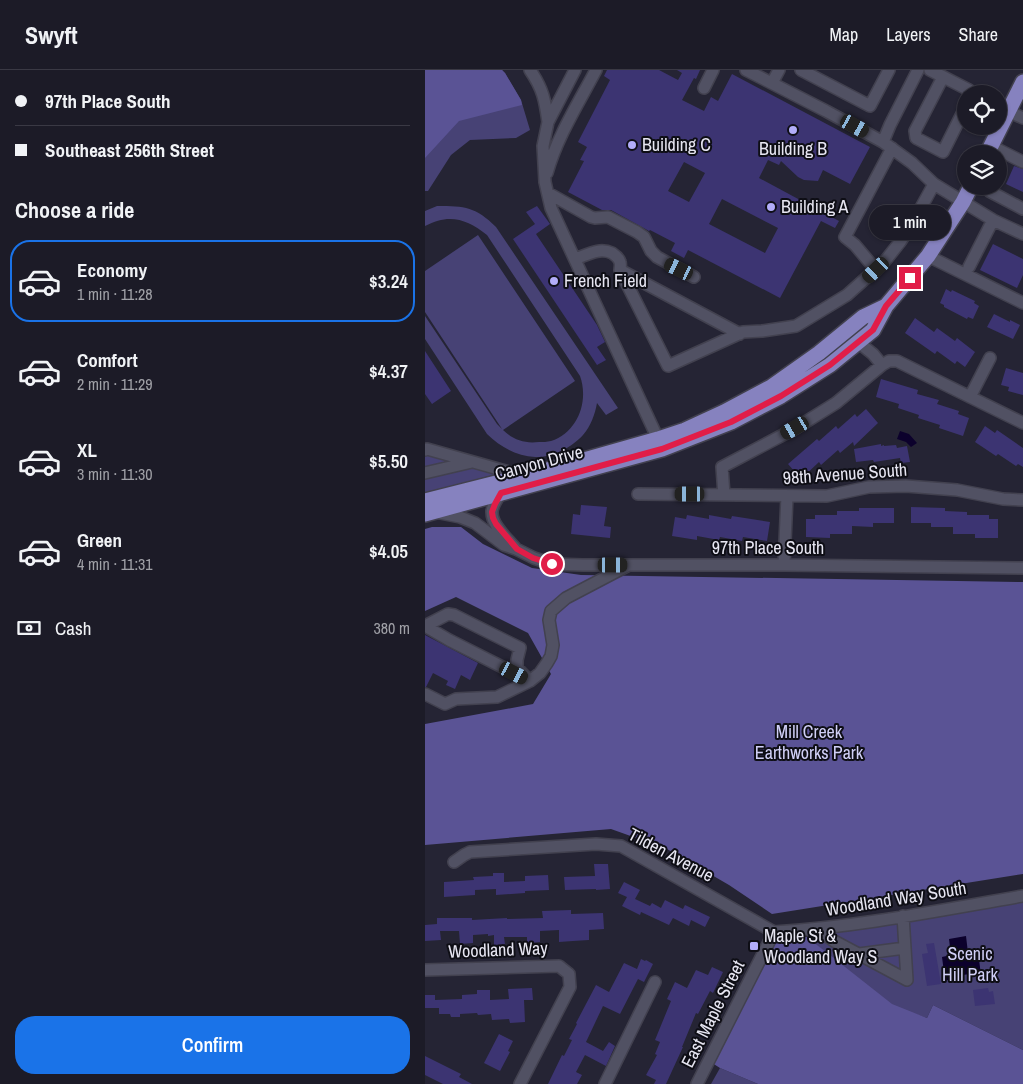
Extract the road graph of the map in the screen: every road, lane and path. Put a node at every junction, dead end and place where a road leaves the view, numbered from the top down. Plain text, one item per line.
1 (575, 70) edge
2 (596, 70) edge
3 (713, 70) edge
4 (747, 70) edge
5 (779, 70) edge
6 (801, 70) edge
7 (889, 70) edge
8 (930, 70) edge
9 (915, 72) edge
10 (536, 73) edge
11 (943, 77) junction
12 (1023, 82) edge
13 (772, 83) junction
14 (959, 85) edge
15 (704, 88) dead end
16 (1008, 111) junction
17 (1023, 118) edge
18 (548, 122) junction
19 (957, 124) edge
20 (888, 145) junction
21 (991, 145) edge
22 (1007, 156) edge
23 (1023, 162) edge
24 (934, 184) junction
25 (546, 188) junction
26 (966, 195) edge
27 (995, 195) edge
28 (963, 202) junction
29 (1023, 209) edge
30 (993, 220) junction
31 (1023, 234) edge
32 (928, 256) junction
33 (575, 259) junction
34 (969, 267) dead end
35 (620, 270) junction
36 (876, 270) junction
37 (694, 277) dead end
38 (1023, 303) edge
39 (886, 306) junction
40 (740, 334) junction
41 (858, 342) junction
42 (989, 358) dead end
43 (882, 364) junction
44 (970, 396) junction
45 (1023, 423) edge
46 (660, 444) junction
47 (425, 450) edge
48 (474, 462) junction
49 (425, 473) edge
50 (523, 476) junction
51 (501, 493) junction
52 (638, 494) dead end
53 (724, 495) junction
54 (787, 496) junction
55 (1023, 500) edge
56 (428, 509) edge
57 (517, 549) junction
58 (783, 565) junction
59 (629, 566) junction
60 (1023, 568) edge
61 (425, 626) edge
62 (530, 681) junction
63 (425, 694) edge
64 (454, 862) dead end
65 (1023, 896) edge
66 (903, 916) junction
67 (816, 929) junction
68 (775, 932) junction
69 (905, 948) junction
70 (859, 954) junction
71 (425, 970) edge
72 (655, 982) dead end
73 (520, 1084) edge
74 (605, 1084) edge
75 (697, 1084) edge

1 - 18 street
2 - 25 street
3 - 15 street
4 - 13 street
5 - 13 street
6 - 7 street
8 - 11 street
9 - 20 street
10 - 18 street
11 - 14 street
11 - 19 street
12 - 16 main road
13 - 20 street
16 - 17 street
16 - 21 main road
18 - 25 street
20 - 24 street
20 - 36 street
22 - 23 street
24 - 28 street
24 - 36 street
25 - 33 street
25 - 37 street
26 - 28 main road
27 - 29 street
28 - 30 street
28 - 32 main road
30 - 31 street
30 - 34 street
32 - 38 street
32 - 39 main road
33 - 35 street
33 - 46 street
35 - 40 street
35 - 40 street
36 - 40 street
39 - 41 main road
39 - 46 main road
41 - 43 street
41 - 46 main road
42 - 44 street
43 - 44 street
43 - 53 street
44 - 45 street
46 - 50 main road, Canyon Drive
46 - 51 main road, Canyon Drive
47 - 48 street
48 - 49 street
48 - 50 street
50 - 56 main road, Canyon Drive
51 - 56 main road, Canyon Drive
51 - 57 street, 97th Place South
52 - 53 street, 98th Avenue South
53 - 54 street, 98th Avenue South
54 - 55 street, 98th Avenue South
54 - 58 street
56 - 57 street, 97th Place South
57 - 59 street, 97th Place South
58 - 59 street, 97th Place South
58 - 60 street, 97th Place South
59 - 62 street
61 - 62 street
61 - 62 street
62 - 63 street
64 - 68 street, Tilden Avenue
65 - 66 street, Woodland Way South
66 - 67 street, Woodland Way South
66 - 69 street
67 - 68 street, Woodland Way South
67 - 70 street
68 - 75 street, East Maple Street
69 - 70 street
69 - 70 street
71 - 73 street, Woodland Way
72 - 74 street

